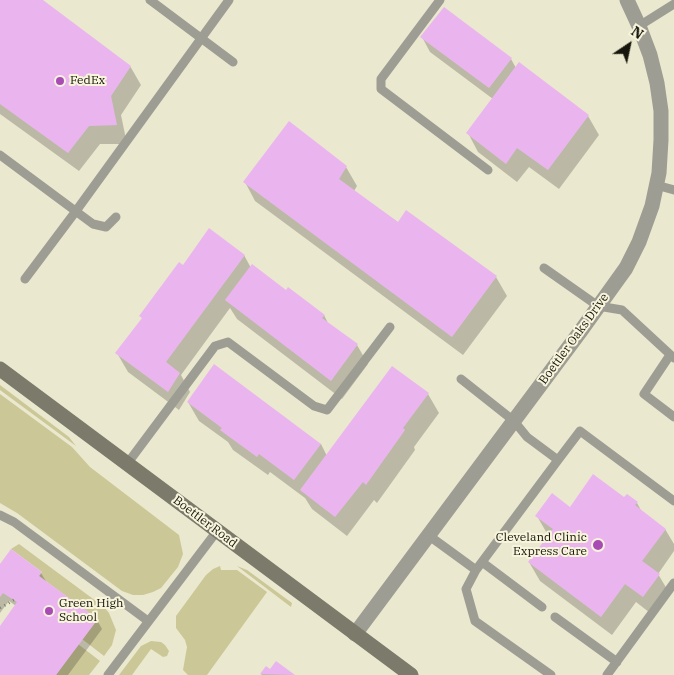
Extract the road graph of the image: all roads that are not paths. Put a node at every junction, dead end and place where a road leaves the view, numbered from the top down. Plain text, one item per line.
1 (150, 0) edge
2 (230, 0) edge
3 (440, 0) edge
4 (627, 0) edge
5 (674, 4) edge
6 (640, 26) junction
7 (201, 38) junction
8 (233, 62) dead end
9 (0, 155) edge
10 (488, 170) dead end
11 (656, 185) junction
12 (674, 190) edge
13 (76, 211) junction
14 (116, 217) dead end
15 (544, 268) dead end
16 (25, 279) dead end
17 (598, 306) junction
18 (390, 327) dead end
19 (672, 356) edge
20 (0, 369) edge
21 (461, 379) dead end
22 (674, 417) edge
23 (514, 420) junction
24 (558, 460) junction
25 (127, 464) junction
26 (674, 501) edge
27 (0, 515) edge
28 (217, 531) junction
29 (428, 535) junction
30 (479, 566) junction
31 (674, 583) edge
32 (542, 607) dead end
33 (555, 617) dead end
34 (148, 621) junction
35 (355, 634) junction
36 (616, 662) junction
37 (108, 675) edge
38 (411, 675) edge
39 (551, 675) edge
40 (607, 675) edge

1 - 7 lane
2 - 7 lane
3 - 10 lane
4 - 6 street, Boettler Oaks Drive
5 - 6 lane
6 - 11 street, Boettler Oaks Drive
7 - 8 lane
7 - 13 lane
9 - 13 lane
11 - 12 lane
11 - 17 street, Boettler Oaks Drive
13 - 14 lane
13 - 16 lane
15 - 17 lane
17 - 19 lane
17 - 23 street, Boettler Oaks Drive
18 - 25 lane
19 - 22 lane
20 - 25 street, Boettler Road
21 - 23 lane
23 - 24 lane
23 - 29 street, Boettler Oaks Drive
24 - 26 lane
24 - 30 lane
25 - 28 street, Boettler Road
27 - 34 lane
28 - 34 lane
28 - 35 street, Boettler Road
29 - 30 lane
29 - 35 street, Boettler Oaks Drive
30 - 32 lane
30 - 39 lane
31 - 36 lane
33 - 36 lane
34 - 37 lane
35 - 38 street, Boettler Road
36 - 40 lane

